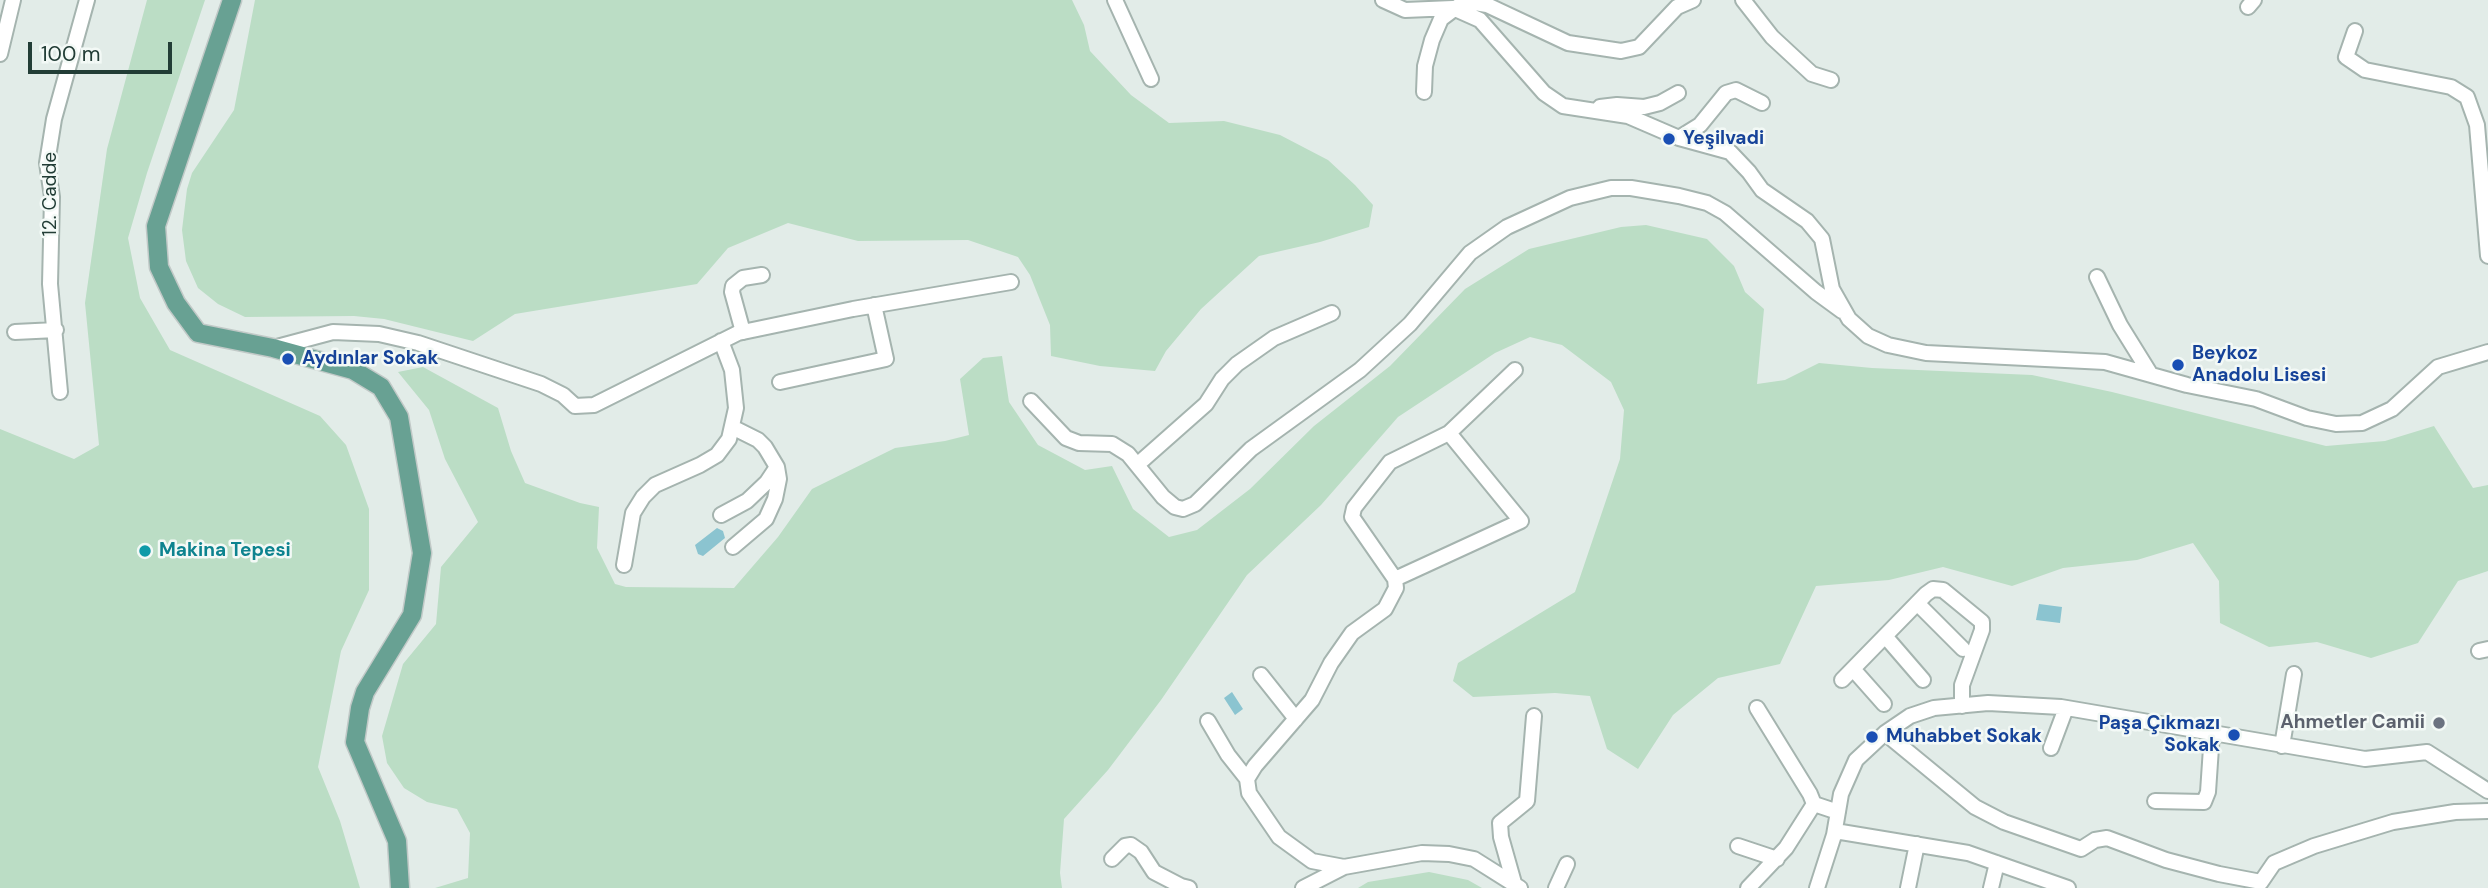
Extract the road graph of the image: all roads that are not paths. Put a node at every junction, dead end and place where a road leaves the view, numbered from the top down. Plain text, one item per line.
1 (13, 0) edge
2 (88, 0) edge
3 (232, 0) edge
4 (1115, 0) edge
5 (1383, 0) edge
6 (1693, 0) edge
7 (1743, 0) edge
8 (1453, 8) junction
9 (2354, 31) dead end
10 (0, 54) edge
11 (1151, 79) dead end
12 (1830, 80) dead end
13 (1424, 92) dead end
14 (1678, 93) dead end
15 (1762, 103) dead end
16 (1584, 109) junction
17 (1679, 138) junction
18 (2488, 254) edge
19 (762, 275) dead end
20 (2097, 277) dead end
21 (1011, 282) dead end
22 (874, 305) junction
23 (1332, 313) dead end
24 (1846, 314) junction
25 (56, 330) junction
26 (15, 332) dead end
27 (743, 332) junction
28 (721, 341) junction
29 (273, 348) junction
30 (2488, 352) edge
31 (1515, 370) dead end
32 (2151, 375) junction
33 (780, 382) dead end
34 (60, 392) dead end
35 (1031, 401) dead end
36 (733, 427) junction
37 (1449, 433) junction
38 (1138, 466) junction
39 (777, 467) junction
40 (721, 515) dead end
41 (733, 547) dead end
42 (624, 565) dead end
43 (1395, 579) junction
44 (1917, 603) junction
45 (1885, 636) junction
46 (1963, 649) dead end
47 (1853, 669) junction
48 (2294, 674) dead end
49 (1261, 676) dead end
50 (1842, 680) dead end
51 (1923, 680) dead end
52 (1884, 704) dead end
53 (1962, 706) junction
54 (1757, 708) dead end
55 (2066, 708) junction
56 (1534, 716) dead end
57 (1296, 719) junction
58 (1208, 721) dead end
59 (1885, 733) junction
60 (2212, 733) junction
61 (2282, 746) junction
62 (2051, 748) dead end
63 (1247, 779) junction
64 (2488, 790) edge
65 (2155, 801) dead end
66 (1814, 804) junction
67 (2488, 811) edge
68 (1838, 812) junction
69 (1835, 831) junction
70 (1917, 844) junction
71 (1738, 846) dead end
72 (1112, 859) dead end
73 (1777, 859) junction
74 (1997, 863) junction
75 (1567, 864) dead end
76 (1344, 867) junction
77 (2265, 885) edge
78 (1517, 886) edge
79 (400, 888) edge
80 (1189, 888) edge
81 (1303, 888) edge
82 (1556, 888) edge
83 (1748, 888) edge
84 (1817, 888) edge
85 (1908, 888) edge
86 (1990, 888) edge
87 (2068, 888) edge

1 - 10 street
2 - 25 street, 12. Cadde
3 - 29 main road
4 - 11 street
5 - 8 street
6 - 8 street
7 - 12 street
8 - 13 street
8 - 16 street
9 - 18 street
14 - 16 street
15 - 17 street
16 - 17 street
17 - 24 street
19 - 27 street
20 - 32 street
21 - 22 street
22 - 27 street
22 - 33 street
23 - 38 street
24 - 32 street
24 - 38 street
25 - 26 street
25 - 34 street, 12. Cadde
27 - 28 street
28 - 29 street
28 - 36 street
29 - 79 main road
30 - 32 street
31 - 37 street
35 - 38 street
36 - 39 street
36 - 42 street
37 - 43 street
37 - 43 street
39 - 40 street
39 - 41 street
43 - 57 street
44 - 45 street
44 - 46 street
44 - 53 street
45 - 47 street
45 - 51 street
47 - 50 street
47 - 52 street
48 - 61 street
49 - 57 street
53 - 55 street
53 - 59 street
54 - 66 street
55 - 60 street
55 - 62 street
56 - 78 street
57 - 63 street
58 - 63 street
59 - 68 street
59 - 77 street
60 - 61 street
60 - 65 street
61 - 64 street
63 - 76 street
66 - 68 street
66 - 73 street
67 - 77 street
68 - 69 street
69 - 70 street
69 - 84 street
70 - 74 street
70 - 85 street
71 - 73 street
72 - 80 street
73 - 83 street
74 - 86 street
74 - 87 street
75 - 82 street
76 - 78 street
76 - 81 street

